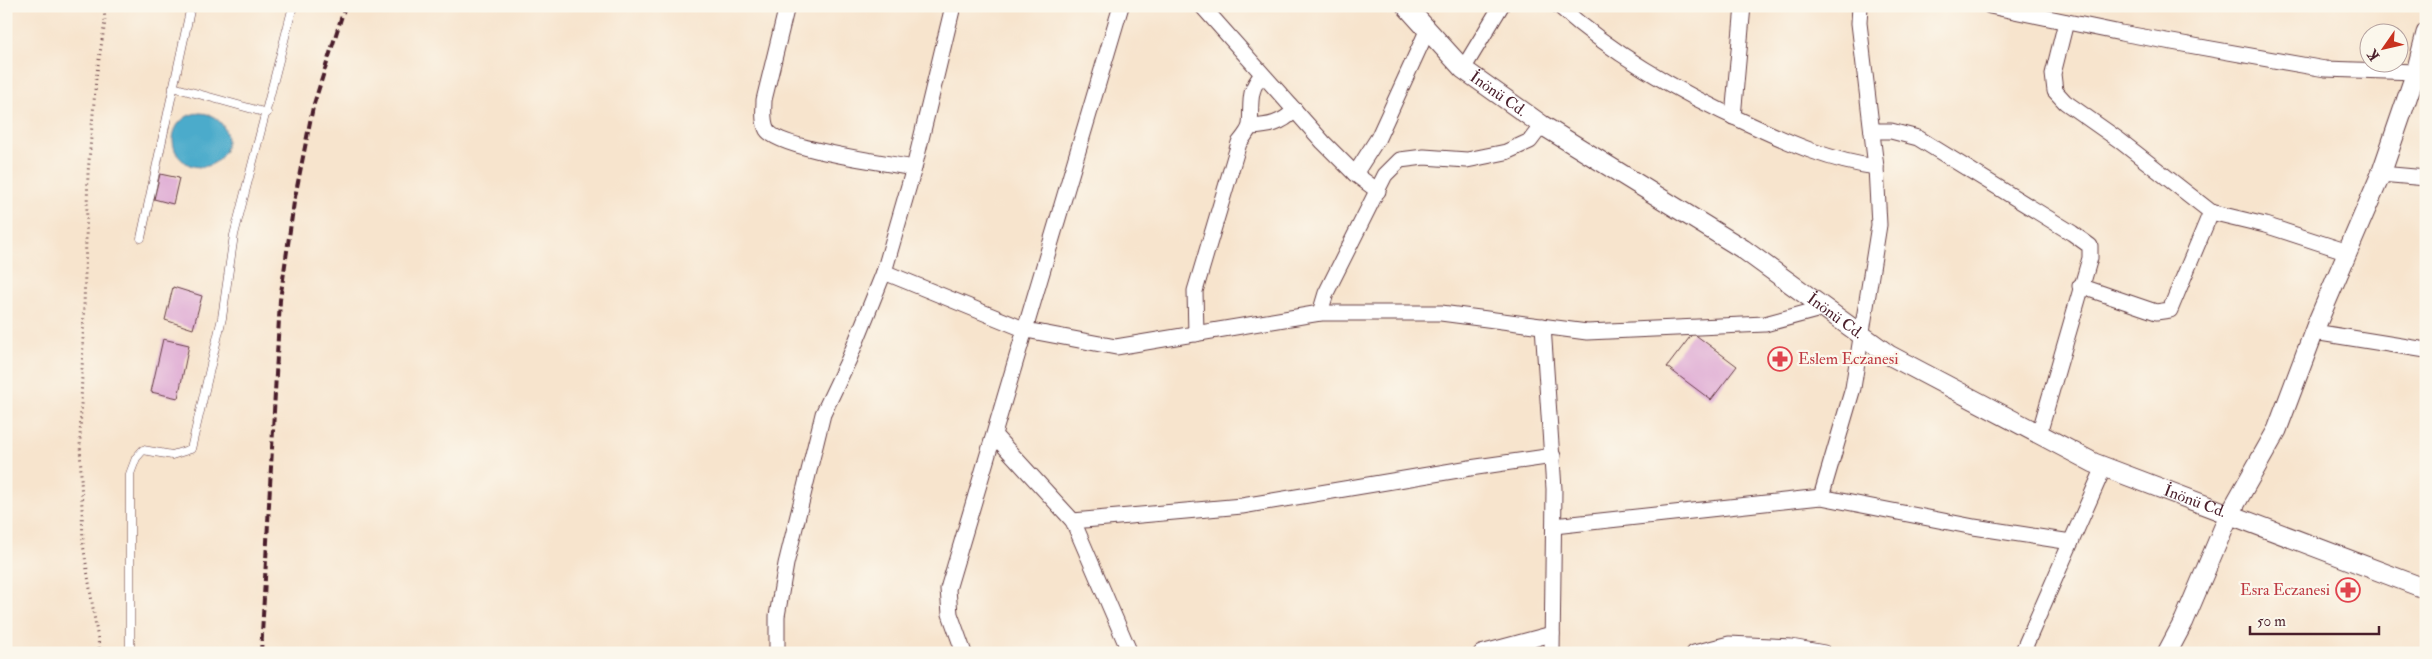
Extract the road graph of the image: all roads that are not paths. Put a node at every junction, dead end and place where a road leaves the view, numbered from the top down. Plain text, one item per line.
1 (191, 6) edge
2 (293, 6) edge
3 (786, 6) edge
4 (953, 6) edge
5 (1121, 6) edge
6 (1202, 6) edge
7 (1406, 6) edge
8 (1558, 6) edge
9 (1743, 6) edge
10 (1860, 6) edge
11 (1990, 6) edge
12 (1499, 7) edge
13 (1573, 12) edge
14 (2066, 22) junction
15 (1428, 31) junction
16 (2426, 33) edge
17 (1463, 70) junction
18 (2416, 72) junction
19 (1262, 75) junction
20 (173, 87) junction
21 (1295, 110) junction
22 (266, 113) junction
23 (1733, 117) junction
24 (1542, 125) junction
25 (1250, 127) junction
26 (1872, 131) junction
27 (914, 168) junction
28 (1876, 168) junction
29 (1355, 174) junction
30 (2381, 174) junction
31 (2426, 178) edge
32 (1378, 191) junction
33 (2211, 212) junction
34 (141, 238) dead end
35 (2348, 252) junction
36 (884, 272) junction
37 (2080, 286) junction
38 (1824, 308) junction
39 (1320, 313) junction
40 (1543, 326) junction
41 (1026, 330) junction
42 (2314, 332) junction
43 (1196, 334) junction
44 (1861, 335) junction
45 (2426, 350) edge
46 (2039, 434) junction
47 (995, 436) junction
48 (1553, 456) junction
49 (2104, 467) junction
50 (1821, 497) junction
51 (2229, 516) junction
52 (1073, 521) junction
53 (1554, 526) junction
54 (2071, 542) junction
55 (2426, 589) edge
56 (1552, 634) junction
57 (130, 653) edge
58 (777, 653) edge
59 (964, 653) edge
60 (1130, 653) edge
61 (1481, 653) edge
62 (1552, 653) edge
63 (1694, 653) edge
64 (1824, 653) edge
65 (2022, 653) edge
66 (2167, 653) edge

1 - 20 lane
2 - 22 lane
3 - 27 street
4 - 27 street
5 - 41 street
6 - 19 street
7 - 15 street, İnönü Cd.
8 - 13 street
9 - 23 street
10 - 26 street
11 - 14 street
12 - 17 street
13 - 23 street
14 - 18 street
14 - 33 street
15 - 17 street, İnönü Cd.
15 - 29 street
16 - 18 street
17 - 24 street, İnönü Cd.
18 - 30 street
19 - 21 street
19 - 25 street
20 - 22 lane
20 - 34 lane
21 - 25 street
21 - 29 street
22 - 57 lane
23 - 28 street
24 - 32 street
24 - 38 street, İnönü Cd.
25 - 43 street
26 - 28 street
26 - 37 street
27 - 36 street
28 - 44 street
29 - 32 street
30 - 31 street
30 - 35 street
32 - 39 street
33 - 35 street
33 - 37 street
35 - 42 street
36 - 41 street
36 - 58 street
37 - 46 street
38 - 40 street
38 - 44 street, İnönü Cd.
39 - 40 street
39 - 43 street
40 - 48 street
41 - 43 street
41 - 47 street
42 - 45 street
42 - 51 street
44 - 46 street, İnönü Cd.
44 - 50 street
46 - 49 street, İnönü Cd.
47 - 52 street
47 - 59 street
48 - 52 street
48 - 53 street
49 - 51 street, İnönü Cd.
49 - 54 street
50 - 53 street
50 - 54 street
51 - 55 street, İnönü Cd.
51 - 66 street
52 - 60 street
53 - 56 street
54 - 65 street
56 - 61 street
56 - 62 street
63 - 64 street

